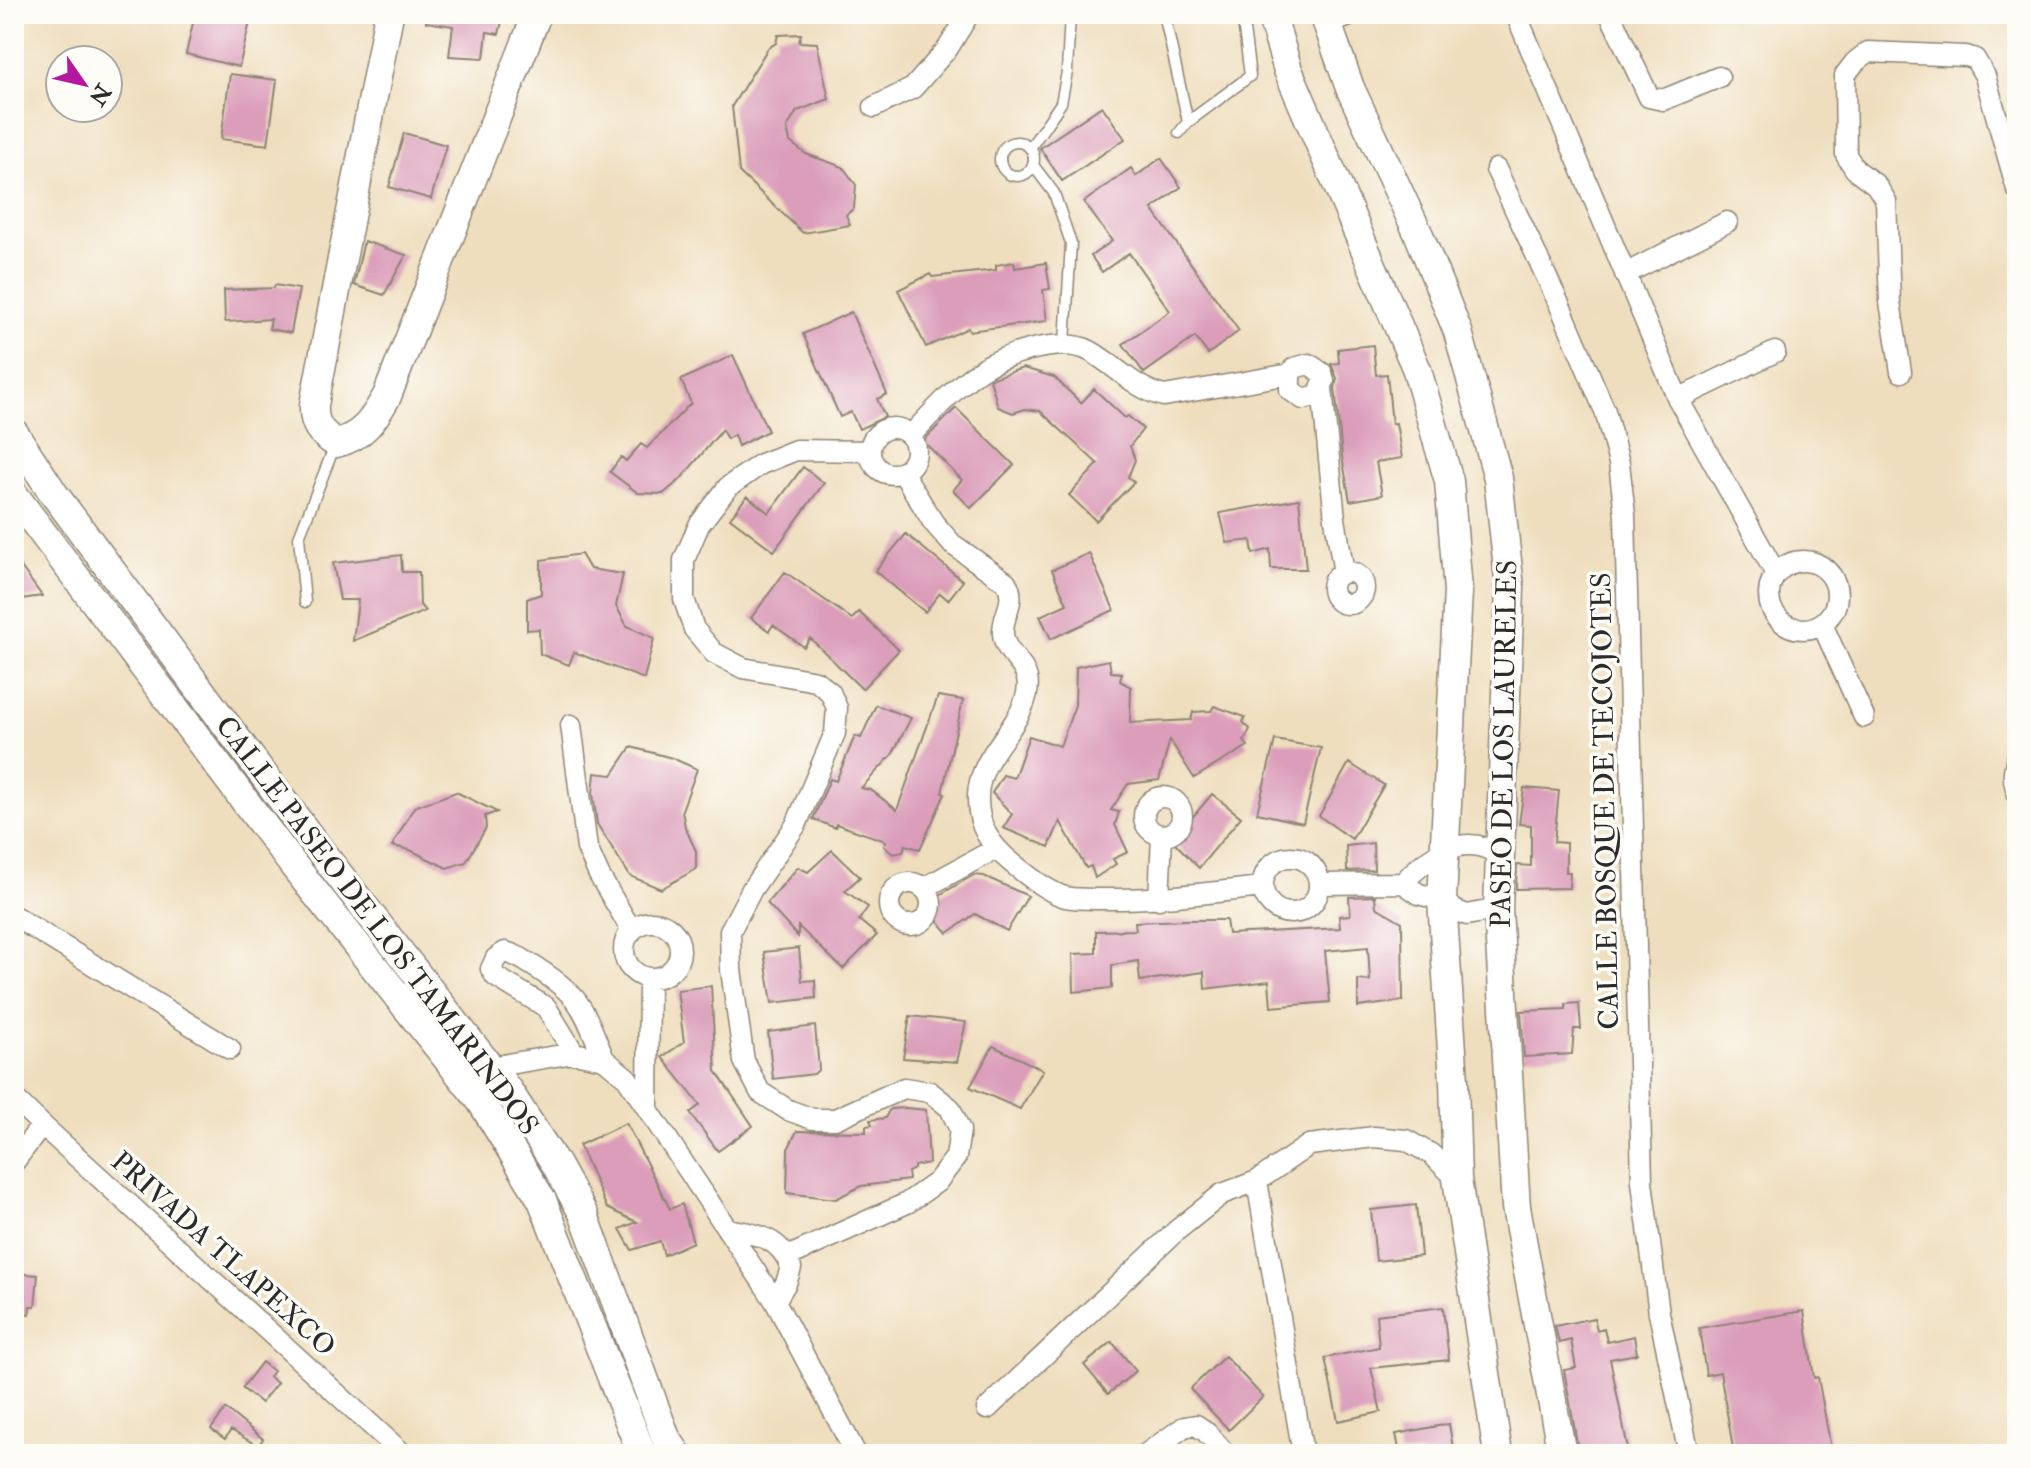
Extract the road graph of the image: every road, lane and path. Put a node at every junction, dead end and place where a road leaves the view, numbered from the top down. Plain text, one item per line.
1 (389, 14) edge
2 (537, 14) edge
3 (969, 14) edge
4 (1070, 14) edge
5 (1164, 14) edge
6 (1242, 14) edge
7 (1271, 14) edge
8 (1354, 14) edge
9 (1516, 14) edge
10 (1610, 14) edge
11 (1326, 20) edge
12 (1719, 77) dead end
13 (874, 107) dead end
14 (1188, 122) junction
15 (1179, 133) dead end
16 (1030, 148) junction
17 (1033, 165) junction
18 (1496, 169) dead end
19 (2017, 189) edge
20 (1727, 222) dead end
21 (1625, 274) junction
22 (1065, 343) junction
23 (1775, 352) dead end
24 (1901, 372) dead end
25 (1678, 399) junction
26 (911, 435) junction
27 (15, 436) edge
28 (336, 443) junction
29 (869, 451) junction
30 (903, 473) junction
31 (14, 495) edge
32 (1344, 573) dead end
33 (1776, 574) junction
34 (305, 602) dead end
35 (1822, 624) junction
36 (1864, 717) dead end
37 (571, 725) dead end
38 (2017, 743) edge
39 (2017, 805) edge
40 (1162, 836) dead end
41 (318, 848) junction
42 (995, 849) junction
43 (1443, 852) junction
44 (1498, 855) junction
45 (294, 866) junction
46 (1403, 883) junction
47 (1321, 884) junction
48 (1262, 887) junction
49 (924, 888) dead end
50 (1159, 899) junction
51 (1442, 900) junction
52 (1498, 909) junction
53 (14, 916) edge
54 (632, 931) junction
55 (649, 978) junction
56 (230, 1049) dead end
57 (574, 1053) junction
58 (604, 1059) junction
59 (490, 1067) junction
60 (14, 1098) edge
61 (648, 1107) junction
62 (42, 1125) junction
63 (14, 1162) edge
64 (1457, 1179) junction
65 (1257, 1181) junction
66 (727, 1229) junction
67 (787, 1257) junction
68 (775, 1301) junction
69 (987, 1409) dead end
70 (403, 1454) edge
71 (642, 1454) edge
72 (677, 1454) edge
73 (856, 1454) edge
74 (1146, 1454) edge
75 (1226, 1454) edge
76 (1303, 1454) edge
77 (1498, 1454) edge
78 (1562, 1454) edge
79 (1689, 1454) edge

1 - 28 street
2 - 28 street
3 - 13 street
4 - 16 lane
5 - 14 lane
6 - 14 lane
7 - 43 street, PASEO DE LOS LAURELES
8 - 11 street
9 - 21 street
10 - 12 street
11 - 44 street, PASEO DE LOS LAURELES
14 - 15 lane
16 - 17 lane
16 - 17 lane
17 - 22 lane
18 - 79 street, CALLE BOSQUE DE TECOJOTES
19 - 24 street
20 - 21 street
21 - 25 street
22 - 26 street
22 - 32 street
23 - 25 street
25 - 33 street
26 - 29 street
26 - 30 street
27 - 41 street, CALLE PASEO DE LOS TAMARINDOS
28 - 34 lane
29 - 30 street
29 - 67 street
30 - 42 street
31 - 45 street, CALLE PASEO DE LOS TAMARINDOS
33 - 35 street
33 - 35 street
35 - 36 street
37 - 54 street
38 - 39 lane
40 - 50 street
41 - 45 street
41 - 59 street, CALLE PASEO DE LOS TAMARINDOS
42 - 49 street
42 - 50 street
43 - 44 street
43 - 46 street
43 - 51 street, PASEO DE LOS LAURELES
44 - 52 street, PASEO DE LOS LAURELES
45 - 71 street, CALLE PASEO DE LOS TAMARINDOS
46 - 47 street
46 - 51 street
47 - 48 street
47 - 48 street
48 - 50 street
51 - 52 street
51 - 64 street, PASEO DE LOS LAURELES
52 - 78 street, PASEO DE LOS LAURELES
53 - 56 street
54 - 55 street
54 - 55 street
55 - 61 street
57 - 58 street
57 - 58 street
57 - 59 street
58 - 61 street
59 - 72 street, CALLE PASEO DE LOS TAMARINDOS
60 - 62 street, PRIVADA TLAPEXCO
61 - 66 street
62 - 63 street
62 - 70 street, PRIVADA TLAPEXCO
64 - 65 street
64 - 77 street, PASEO DE LOS LAURELES
65 - 69 street
65 - 76 street
66 - 67 street
66 - 68 street
67 - 68 street
68 - 73 street
74 - 75 street

